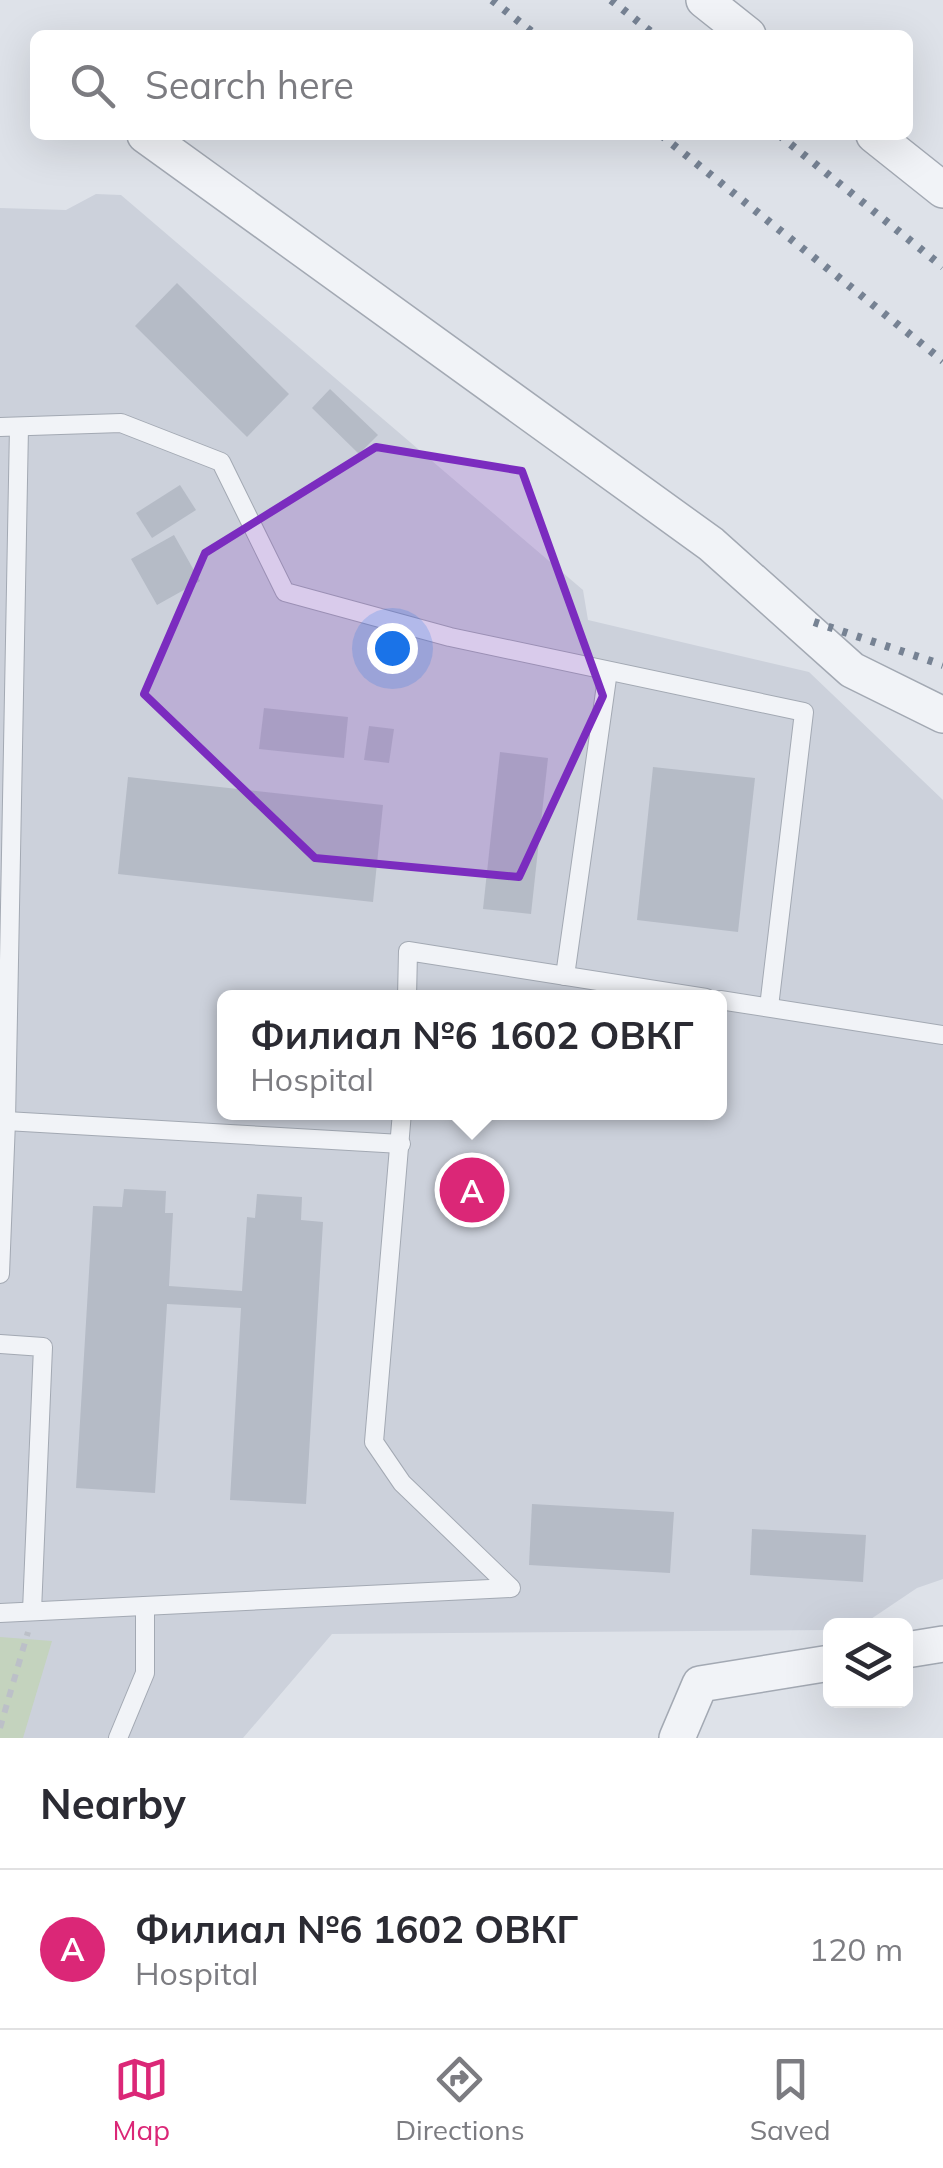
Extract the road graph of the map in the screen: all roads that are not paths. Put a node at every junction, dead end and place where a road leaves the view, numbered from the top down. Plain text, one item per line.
1 (704, 0) edge
2 (742, 30) edge
3 (152, 140) edge
4 (880, 140) edge
5 (943, 190) edge
6 (9, 427) edge
7 (608, 670) junction
8 (943, 714) edge
9 (6, 816) edge
10 (566, 976) junction
11 (407, 990) edge
12 (655, 990) edge
13 (727, 1001) edge
14 (769, 1007) junction
15 (943, 1035) edge
16 (402, 1120) edge
17 (6, 1121) junction
18 (401, 1144) junction
19 (2, 1191) edge
20 (0, 1274) edge
21 (0, 1344) edge
22 (145, 1606) junction
23 (32, 1611) junction
24 (0, 1613) edge
25 (943, 1644) edge
26 (913, 1649) edge
27 (823, 1663) edge
28 (118, 1738) edge
29 (677, 1738) edge

1 - 2 street
3 - 8 street
4 - 5 street
6 - 7 lane
6 - 9 lane
7 - 10 lane
7 - 14 lane
9 - 17 lane
10 - 11 lane
10 - 12 lane
13 - 14 lane
14 - 15 lane
16 - 18 lane
17 - 18 lane
17 - 19 lane
18 - 22 lane
19 - 20 lane
21 - 23 lane
22 - 23 lane
22 - 28 lane
23 - 24 lane
25 - 26 street
27 - 29 street

